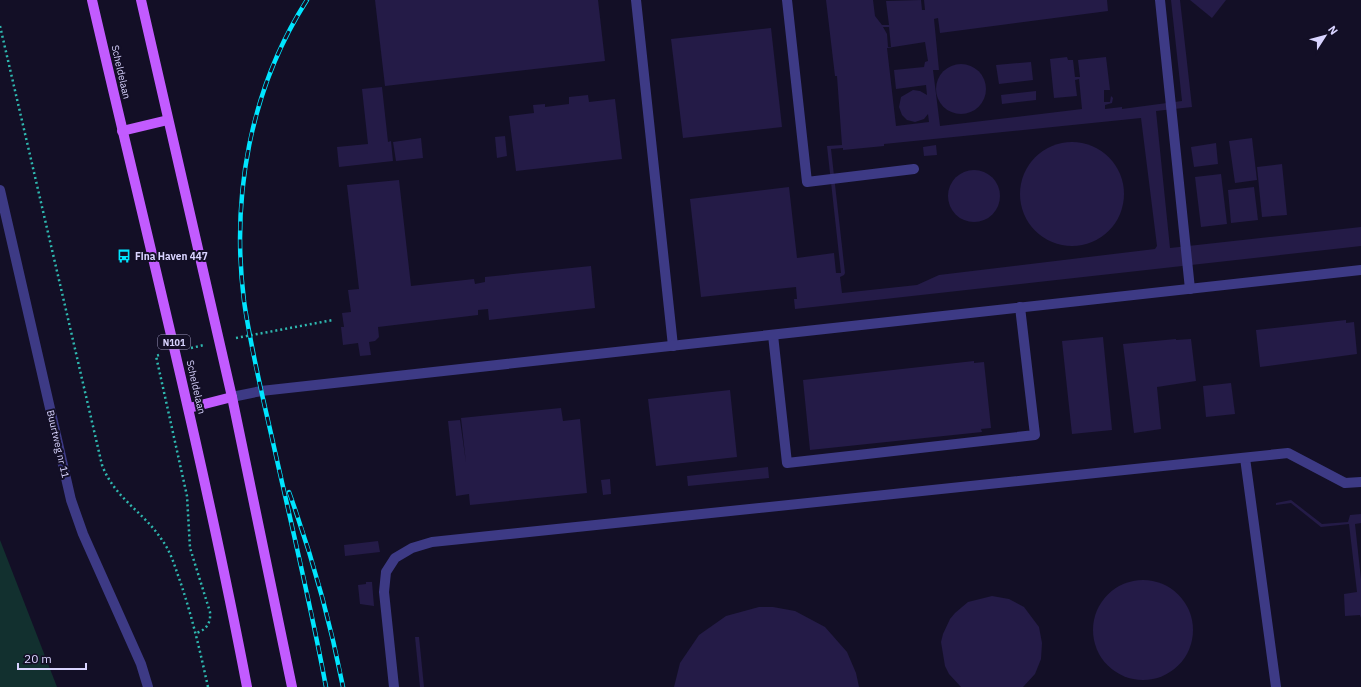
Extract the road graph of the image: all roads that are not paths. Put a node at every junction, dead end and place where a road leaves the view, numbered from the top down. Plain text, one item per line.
1 (92, 0) edge
2 (141, 0) edge
3 (636, 0) edge
4 (787, 0) edge
5 (1160, 0) edge
6 (168, 120) junction
7 (122, 131) junction
8 (914, 169) dead end
9 (0, 190) edge
10 (1361, 270) edge
11 (1190, 289) junction
12 (1020, 307) junction
13 (773, 335) junction
14 (672, 346) junction
15 (232, 398) junction
16 (189, 408) junction
17 (1245, 458) junction
18 (1361, 482) edge
19 (148, 687) edge
20 (247, 687) edge
21 (292, 687) edge
22 (394, 687) edge
23 (1276, 687) edge

1 - 7 main road, Scheldelaan / N101
2 - 6 main road
3 - 14 lane
4 - 8 lane
5 - 11 lane
6 - 7 main road
6 - 15 main road
7 - 16 main road, Scheldelaan / N101
9 - 19 lane, Buurtweg nr 11
10 - 11 lane
11 - 12 lane
12 - 13 lane
12 - 13 lane
13 - 14 lane
14 - 15 lane
15 - 16 main road
15 - 21 main road
16 - 20 main road, Scheldelaan / N101
17 - 18 lane
17 - 22 lane
17 - 23 lane

